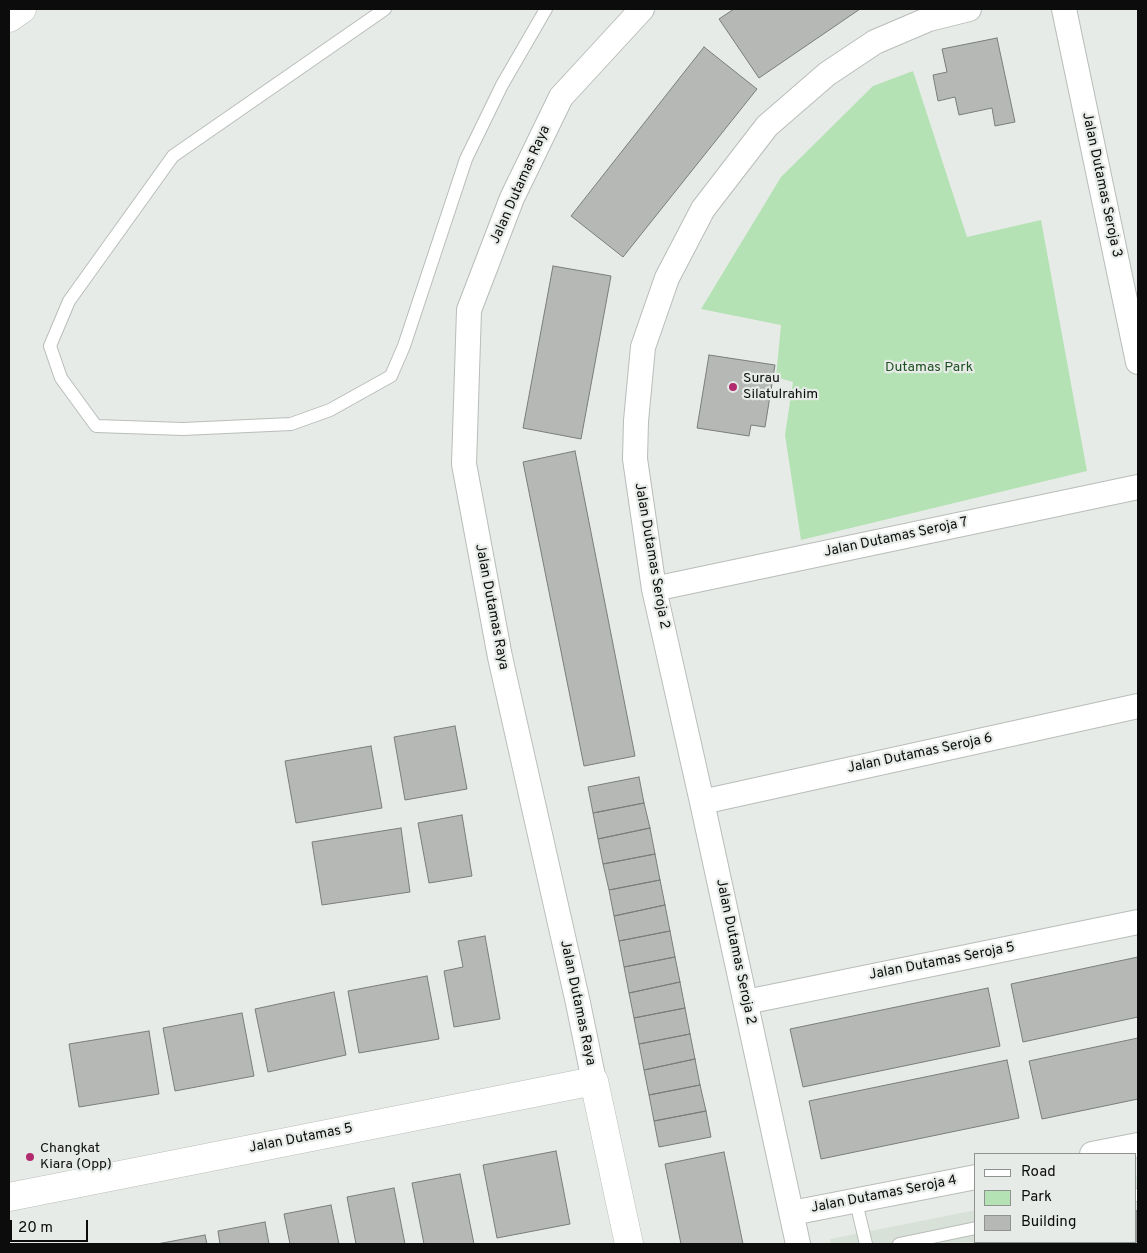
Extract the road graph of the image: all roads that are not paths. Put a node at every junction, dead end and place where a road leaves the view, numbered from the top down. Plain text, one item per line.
1 (22, 9) edge
2 (385, 9) edge
3 (546, 9) edge
4 (642, 9) edge
5 (969, 9) edge
6 (1064, 9) edge
7 (9, 18) edge
8 (1138, 362) edge
9 (1138, 487) edge
10 (654, 589) junction
11 (1138, 706) edge
12 (702, 802) junction
13 (1138, 922) edge
14 (746, 1002) junction
15 (594, 1081) junction
16 (1138, 1145) edge
17 (1097, 1153) edge
18 (974, 1178) edge
19 (9, 1196) edge
20 (856, 1202) junction
21 (792, 1213) junction
22 (974, 1228) edge
23 (629, 1244) edge
24 (798, 1244) edge
25 (866, 1244) edge
26 (899, 1244) edge

1 - 7 main road
2 - 3 lane
4 - 15 street, Jalan Dutamas Raya
5 - 10 street, Jalan Dutamas Seroja 2
6 - 8 street, Jalan Dutamas Seroja 3
9 - 10 street, Jalan Dutamas Seroja 7
10 - 12 street, Jalan Dutamas Seroja 2
11 - 12 street, Jalan Dutamas Seroja 6
12 - 14 street, Jalan Dutamas Seroja 2
13 - 14 street, Jalan Dutamas Seroja 5
14 - 21 street, Jalan Dutamas Seroja 2
15 - 19 main road, Jalan Dutamas 5
15 - 23 main road, Jalan Dutamas Raya
16 - 17 street
18 - 20 street, Jalan Dutamas Seroja 4
20 - 21 street, Jalan Dutamas Seroja 4
20 - 25 lane
21 - 24 street, Jalan Dutamas Seroja 2
22 - 26 lane

